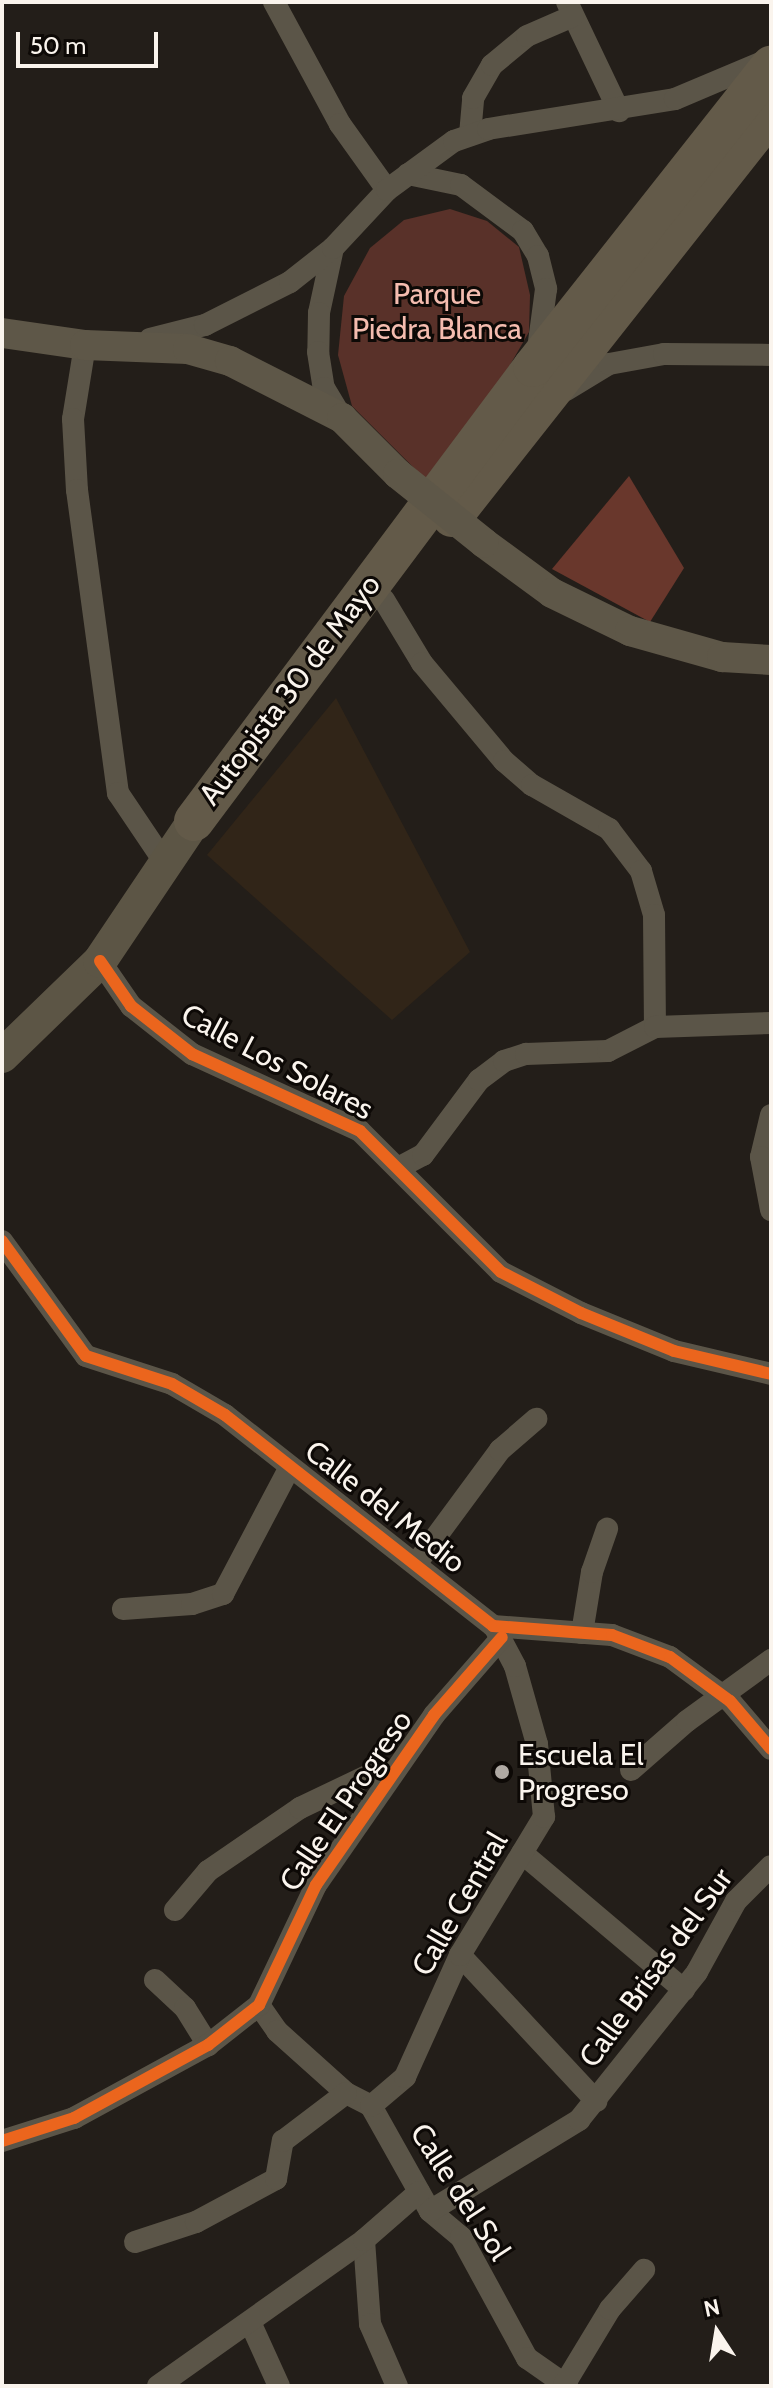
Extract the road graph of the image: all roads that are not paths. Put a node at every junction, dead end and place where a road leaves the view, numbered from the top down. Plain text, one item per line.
1 (274, 2) edge
2 (570, 9) edge
3 (771, 58) edge
4 (771, 66) edge
5 (619, 111) junction
6 (771, 113) edge
7 (470, 135) junction
8 (408, 174) junction
9 (387, 190) junction
10 (333, 248) junction
11 (2, 333) edge
12 (121, 344) junction
13 (85, 345) junction
14 (771, 355) edge
15 (540, 384) junction
16 (342, 418) junction
17 (384, 600) junction
18 (771, 660) edge
19 (194, 821) junction
20 (163, 860) junction
21 (100, 961) junction
22 (771, 1023) edge
23 (655, 1027) junction
24 (2, 1056) edge
25 (771, 1115) edge
26 (400, 1167) junction
27 (771, 1210) edge
28 (2, 1241) edge
29 (771, 1374) edge
30 (536, 1419) dead end
31 (290, 1467) junction
32 (607, 1529) dead end
33 (416, 1564) junction
34 (123, 1609) dead end
35 (497, 1631) junction
36 (582, 1633) junction
37 (771, 1660) edge
38 (723, 1695) junction
39 (771, 1749) edge
40 (631, 1770) dead end
41 (394, 1772) junction
42 (522, 1853) junction
43 (771, 1866) edge
44 (175, 1910) dead end
45 (460, 1955) junction
46 (155, 1980) dead end
47 (684, 1990) junction
48 (259, 2005) junction
49 (208, 2045) junction
50 (346, 2093) junction
51 (596, 2101) junction
52 (371, 2106) junction
53 (2, 2141) edge
54 (425, 2201) junction
55 (364, 2240) junction
56 (135, 2242) dead end
57 (644, 2270) dead end
58 (250, 2322) junction
59 (565, 2385) edge
60 (158, 2386) edge
61 (279, 2386) edge
62 (397, 2386) edge

1 - 9 street
2 - 5 street
2 - 7 street
3 - 5 street
4 - 15 highway, Autopista 30 de Mayo
5 - 7 street
6 - 15 highway, Autopista 30 de Mayo
7 - 8 street
8 - 9 street
8 - 15 street
9 - 10 street
10 - 12 street
10 - 16 street
11 - 13 main road
12 - 13 main road
12 - 16 main road
13 - 20 street
14 - 15 street
15 - 17 highway, Autopista 30 de Mayo
15 - 19 highway, Autopista 30 de Mayo
16 - 18 main road, bridge
17 - 19 highway, Autopista 30 de Mayo
17 - 23 street
19 - 20 main road
20 - 21 main road
21 - 24 main road
21 - 26 street, Calle Los Solares
22 - 23 street
23 - 26 street
25 - 27 street
26 - 29 street, Calle Los Solares
28 - 31 street, Calle del Medio
30 - 33 street
31 - 33 street, Calle del Medio
31 - 34 street
32 - 36 street
33 - 35 street, Calle del Medio
35 - 36 street
35 - 41 street, Calle El Progreso
35 - 42 street, Calle Central
36 - 38 street
37 - 38 street
38 - 39 street
38 - 40 street
41 - 44 street
41 - 48 street, Calle El Progreso
42 - 45 street, Calle Central
42 - 47 street
43 - 47 street, Calle Brisas del Sur
45 - 51 street
45 - 52 street, Calle Central
46 - 49 street
47 - 51 street, Calle Brisas del Sur
48 - 49 street, Calle El Progreso
48 - 50 street, Calle del Sol
49 - 53 street, Calle El Progreso
50 - 52 street, Calle del Sol
50 - 56 street
51 - 54 street, Calle Brisas del Sur
52 - 54 street, Calle del Sol
54 - 55 street, Calle Brisas del Sur
54 - 59 street, Calle del Sol
55 - 58 street, Calle Brisas del Sur
55 - 62 street
57 - 59 street
58 - 60 street, Calle Brisas del Sur
58 - 61 street

